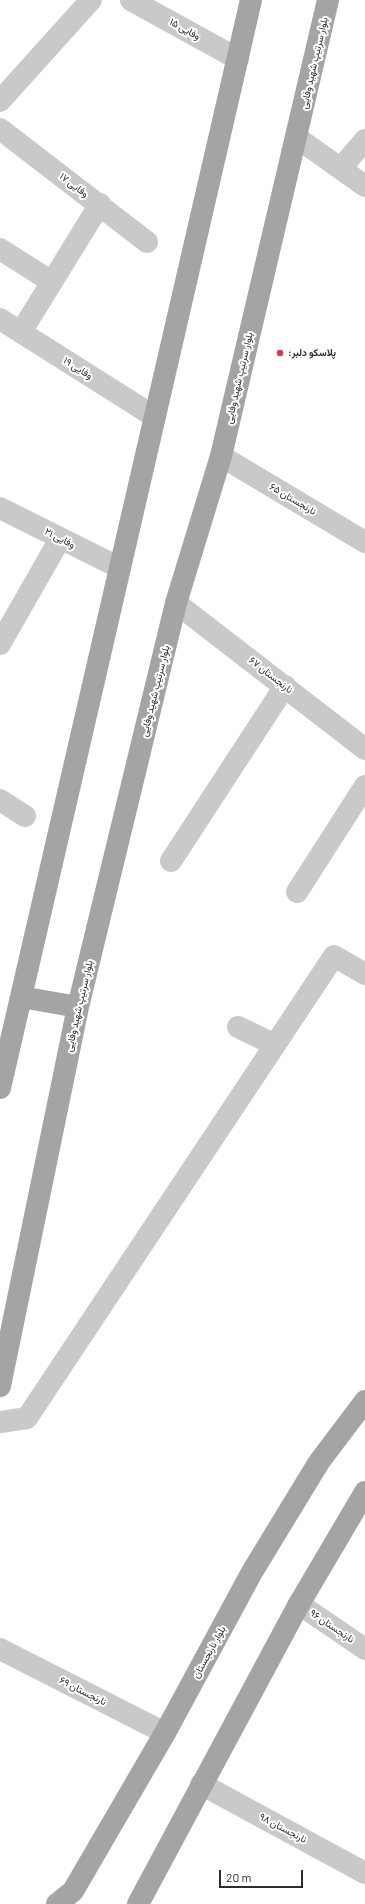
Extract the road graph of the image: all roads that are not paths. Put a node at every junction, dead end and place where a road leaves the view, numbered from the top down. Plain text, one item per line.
1 (91, 0) edge
2 (132, 0) edge
3 (251, 0) edge
4 (328, 0) edge
5 (238, 58) junction
6 (0, 102) edge
7 (0, 129) edge
8 (296, 137) junction
9 (365, 140) edge
10 (341, 168) junction
11 (365, 186) edge
12 (100, 204) junction
13 (147, 242) dead end
14 (0, 249) edge
15 (52, 282) junction
16 (0, 319) edge
17 (21, 332) junction
18 (155, 417) junction
19 (221, 456) junction
20 (0, 508) edge
21 (364, 538) edge
22 (60, 539) junction
23 (120, 568) junction
24 (176, 603) junction
25 (0, 644) edge
26 (285, 686) junction
27 (365, 749) edge
28 (365, 786) edge
29 (0, 800) edge
30 (25, 816) dead end
31 (171, 861) dead end
32 (297, 892) dead end
33 (365, 974) edge
34 (21, 997) junction
35 (78, 1007) junction
36 (238, 1027) dead end
37 (275, 1045) junction
38 (0, 1088) edge
39 (0, 1386) edge
40 (365, 1402) edge
41 (0, 1422) edge
42 (365, 1492) edge
43 (299, 1604) junction
44 (365, 1648) edge
45 (0, 1649) edge
46 (165, 1733) junction
47 (201, 1784) junction
48 (365, 1873) edge
49 (57, 1904) edge
50 (138, 1904) edge

1 - 6 street
2 - 5 street, وفایی ۱۵
3 - 5 main road
4 - 8 main road, بلوار سرتیپ شهید وفایی
5 - 18 main road
7 - 12 street, وفایی ۱۷
8 - 10 street
8 - 19 main road, بلوار سرتیپ شهید وفایی
9 - 10 street
10 - 11 street
12 - 13 street, وفایی ۱۷
12 - 15 street
14 - 15 street
15 - 17 street
16 - 17 street, وفایی ۱۹
17 - 18 street, وفایی ۱۹
18 - 23 main road
19 - 21 street, نارنجستان ۶۵
19 - 24 main road, بلوار سرتیپ شهید وفایی
20 - 22 street, وفایی ۲۱
22 - 23 street, وفایی ۲۱
22 - 25 street
23 - 34 main road
24 - 26 street, نارنجستان ۶۷
24 - 35 main road, بلوار سرتیپ شهید وفایی
26 - 27 street, نارنجستان ۶۷
26 - 31 street
28 - 32 street
29 - 30 street
33 - 37 street
34 - 35 main road
34 - 38 main road
35 - 39 main road, بلوار سرتیپ شهید وفایی
36 - 37 street
37 - 41 street
40 - 46 main road, بلوار نارنجستان
42 - 43 main road
43 - 44 street, نارنجستان ۹۶
43 - 47 main road
45 - 46 street, نارنجستان ۶۹
46 - 49 main road, بلوار نارنجستان
47 - 48 street, نارنجستان ۹۸
47 - 50 main road

